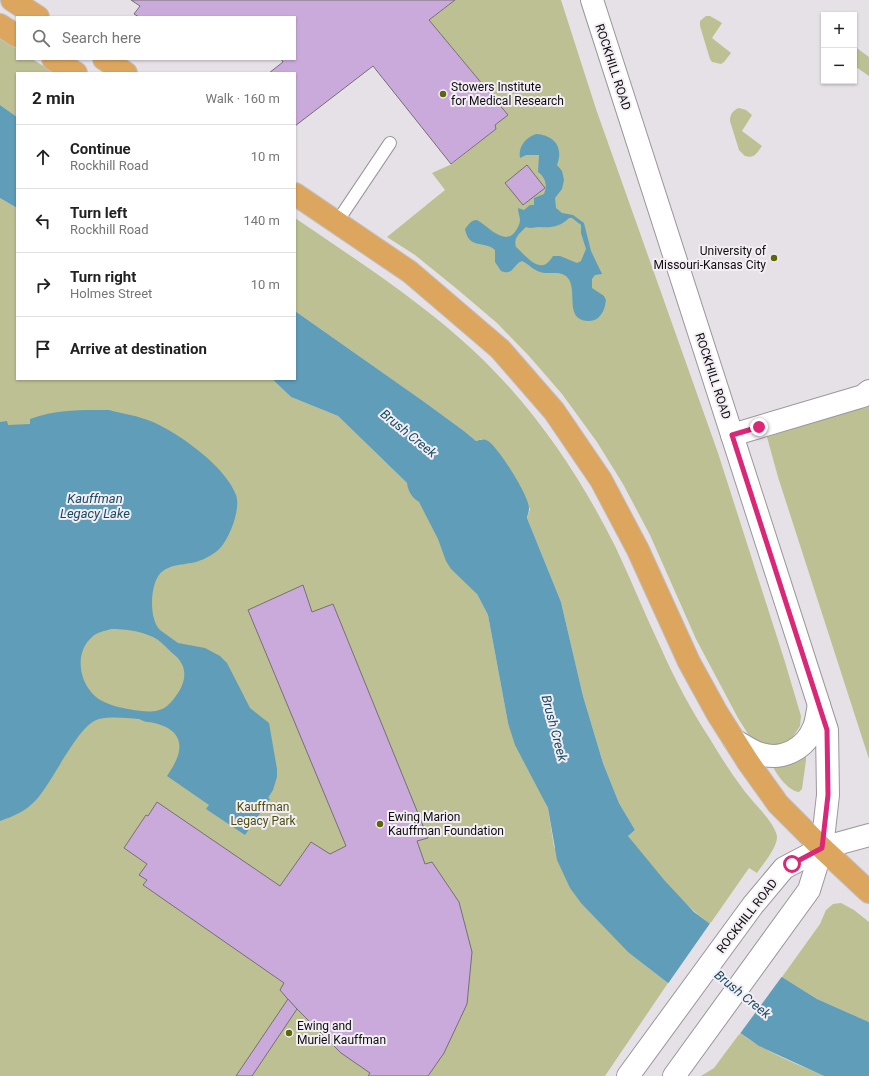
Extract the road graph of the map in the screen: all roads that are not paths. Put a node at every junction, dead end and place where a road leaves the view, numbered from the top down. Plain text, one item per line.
1 (12, 0) edge
2 (592, 0) edge
3 (36, 16) edge
4 (0, 25) edge
5 (16, 35) edge
6 (55, 60) edge
7 (106, 60) edge
8 (74, 72) edge
9 (124, 72) edge
10 (390, 144) dead end
11 (296, 195) edge
12 (336, 222) junction
13 (869, 391) edge
14 (732, 435) junction
15 (819, 705) junction
16 (734, 740) junction
17 (869, 835) edge
18 (822, 848) junction
19 (869, 892) edge
20 (628, 1076) edge
21 (674, 1076) edge

1 - 3 highway
2 - 14 main road, ROCKHILL ROAD
4 - 5 highway
6 - 8 highway
7 - 9 highway
10 - 12 lane
11 - 12 highway
12 - 16 highway
13 - 14 main road
14 - 15 main road, ROCKHILL ROAD
15 - 16 main road
15 - 18 main road, ROCKHILL ROAD
16 - 18 highway
17 - 18 main road
18 - 19 highway
18 - 20 main road, ROCKHILL ROAD
18 - 21 main road, ROCKHILL ROAD

